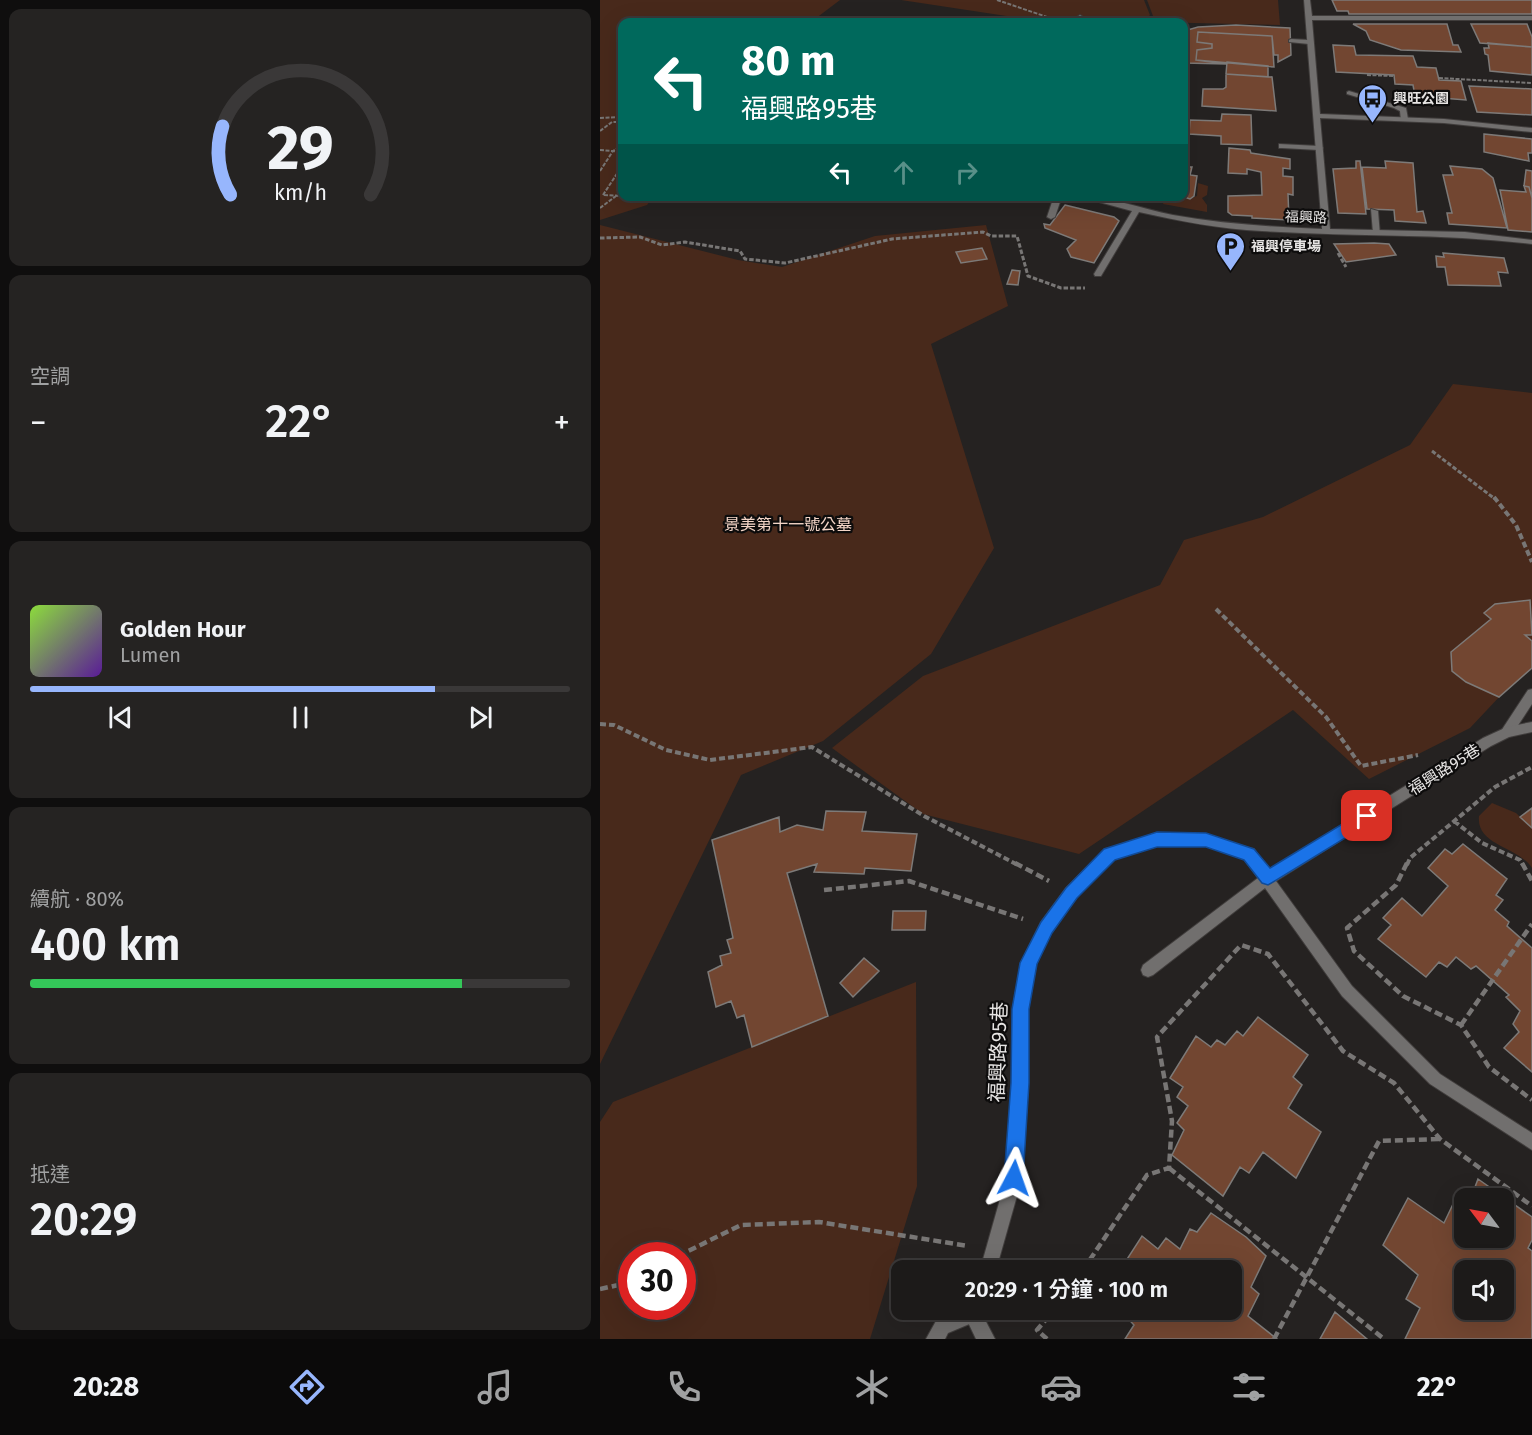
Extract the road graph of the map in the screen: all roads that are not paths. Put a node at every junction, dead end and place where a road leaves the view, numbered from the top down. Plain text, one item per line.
1 (1307, 0) edge
2 (1308, 18) junction
3 (1532, 18) edge
4 (1291, 41) dead end
5 (1309, 42) junction
6 (1349, 93) dead end
7 (1316, 116) junction
8 (1404, 119) junction
9 (1532, 130) edge
10 (1282, 146) dead end
11 (1319, 148) junction
12 (1057, 201) edge
13 (1115, 201) edge
14 (1136, 211) junction
15 (1374, 211) dead end
16 (1052, 217) dead end
17 (1326, 231) junction
18 (1377, 233) junction
19 (1532, 242) edge
20 (1098, 274) road end
21 (1532, 694) edge
22 (1532, 727) edge
23 (1507, 732) junction
24 (1268, 878) junction
25 (1148, 970) dead end
26 (1532, 1142) edge
27 (992, 1260) edge
28 (956, 1320) edge
29 (977, 1320) edge
30 (935, 1339) edge
31 (986, 1339) edge

1 - 2 street
2 - 3 street
2 - 5 street
4 - 5 street
5 - 7 street
6 - 8 street
7 - 8 street
7 - 11 street
8 - 9 street
10 - 11 street
11 - 17 street
12 - 16 street
13 - 14 street, 福興路
14 - 17 street, 福興路
14 - 20 street
15 - 18 street
17 - 18 street, 福興路
18 - 19 street, 福興路
21 - 23 street
22 - 23 street, 福興路95巷
23 - 24 street, 福興路95巷
24 - 25 street, 福興路95巷
24 - 26 street, 福興路95巷
24 - 27 street, 福興路95巷
28 - 30 street
29 - 31 street

